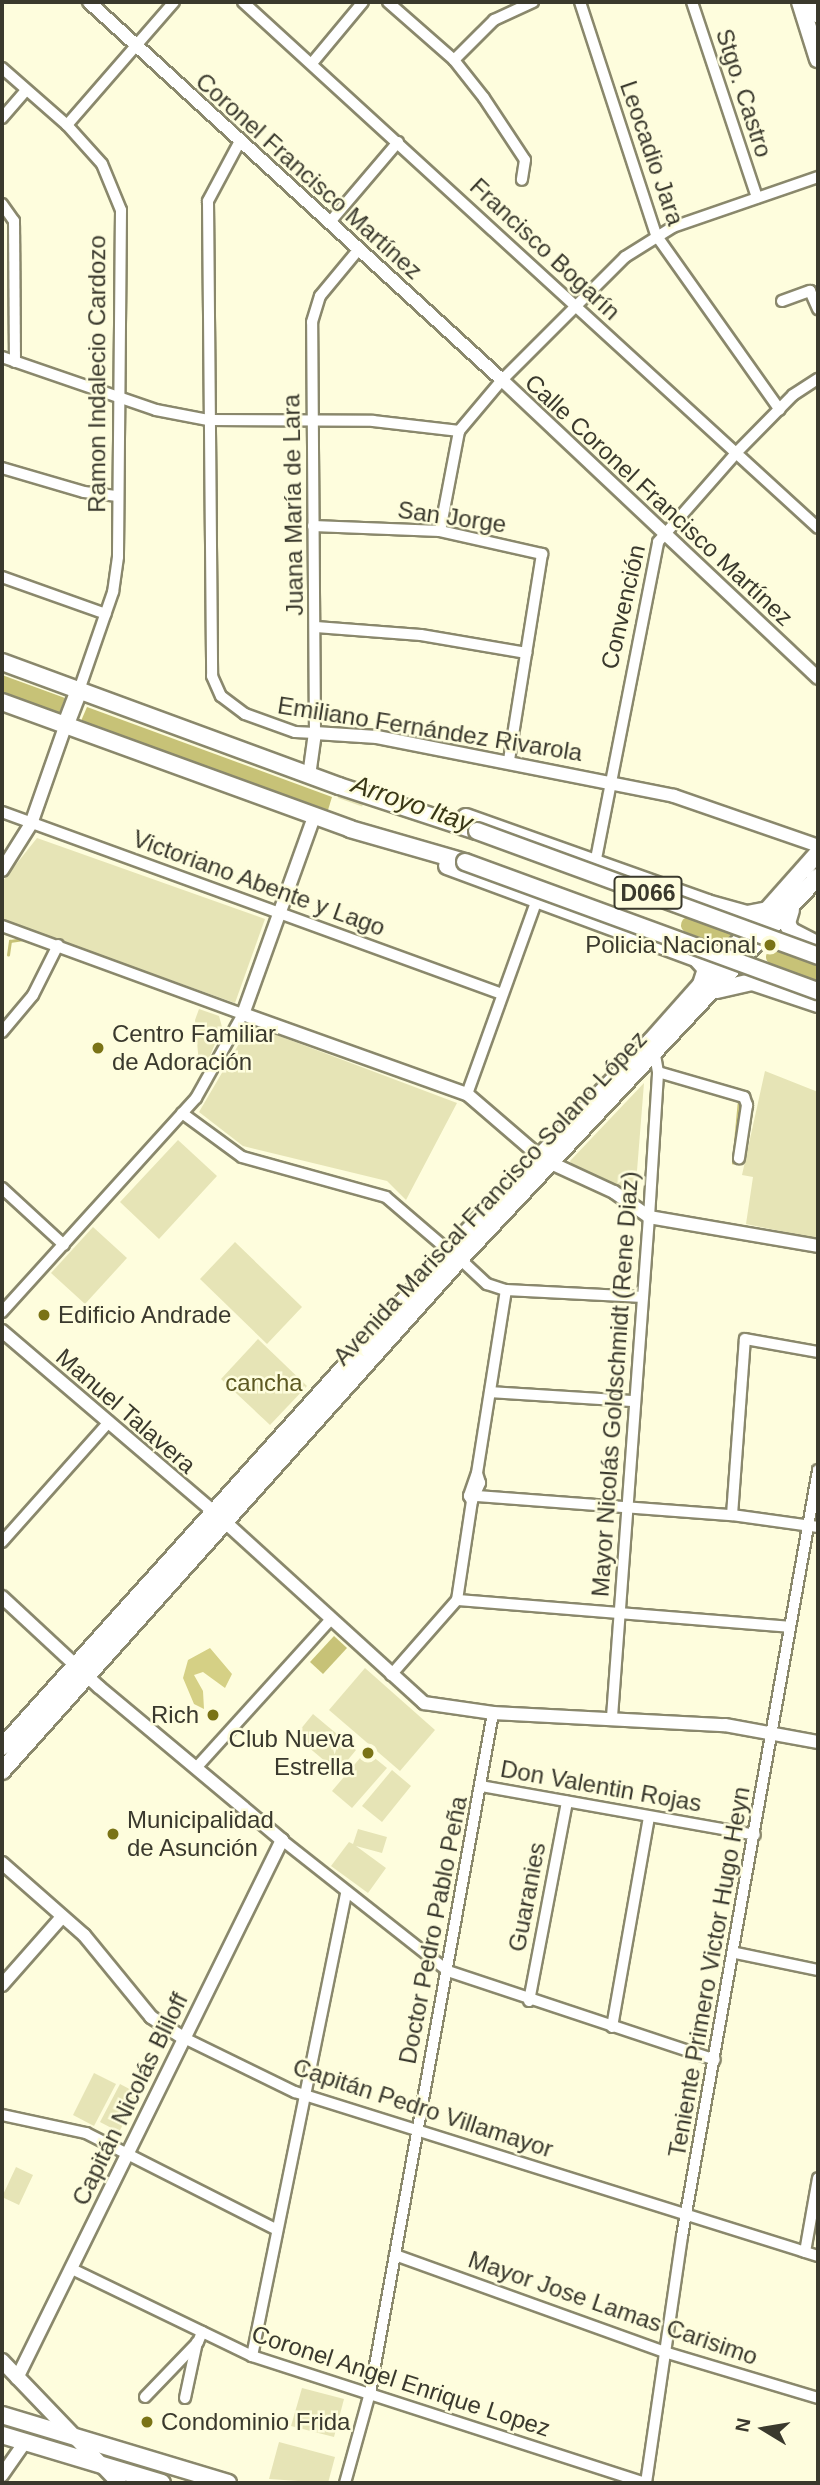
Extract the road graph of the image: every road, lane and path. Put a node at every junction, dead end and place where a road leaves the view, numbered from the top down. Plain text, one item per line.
1 (89, 2) edge
2 (174, 2) edge
3 (243, 2) edge
4 (363, 2) edge
5 (388, 2) edge
6 (533, 2) edge
7 (580, 2) edge
8 (692, 2) edge
9 (800, 2) edge
10 (814, 2) edge
11 (818, 14) edge
12 (136, 46) junction
13 (818, 59) edge
14 (454, 60) junction
15 (313, 62) junction
16 (2, 68) edge
17 (26, 90) junction
18 (2, 118) edge
19 (67, 125) junction
20 (240, 141) junction
21 (398, 142) junction
22 (818, 177) edge
23 (522, 180) dead end
24 (757, 197) junction
25 (2, 204) edge
26 (330, 222) junction
27 (656, 235) junction
28 (359, 249) junction
29 (782, 301) dead end
30 (577, 307) junction
31 (818, 309) edge
32 (2, 357) edge
33 (15, 362) junction
34 (818, 379) edge
35 (502, 380) junction
36 (121, 399) junction
37 (780, 410) junction
38 (311, 419) junction
39 (208, 420) junction
40 (459, 430) junction
41 (737, 452) junction
42 (2, 468) edge
43 (118, 496) junction
44 (313, 526) junction
45 (818, 528) edge
46 (440, 531) junction
47 (663, 533) junction
48 (2, 577) edge
49 (106, 614) junction
50 (316, 627) junction
51 (526, 653) junction
52 (2, 662) edge
53 (818, 678) edge
54 (77, 695) junction
55 (2, 702) edge
56 (67, 722) junction
57 (315, 733) junction
58 (509, 761) junction
59 (309, 776) junction
60 (608, 779) junction
61 (402, 806) junction
62 (2, 812) edge
63 (314, 817) junction
64 (31, 824) junction
65 (350, 829) junction
66 (818, 846) edge
67 (818, 853) edge
68 (595, 864) junction
69 (2, 870) edge
70 (818, 877) edge
71 (537, 900) junction
72 (793, 906) junction
73 (773, 907) junction
74 (279, 912) junction
75 (2, 926) edge
76 (751, 942) junction
77 (58, 945) junction
78 (818, 945) edge
79 (818, 956) edge
80 (700, 986) junction
81 (717, 990) junction
82 (818, 991) edge
83 (502, 994) junction
84 (818, 1004) edge
85 (243, 1014) junction
86 (2, 1032) edge
87 (654, 1055) junction
88 (658, 1072) junction
89 (467, 1094) junction
90 (182, 1113) junction
91 (739, 1158) dead end
92 (545, 1159) junction
93 (2, 1188) edge
94 (649, 1217) junction
95 (64, 1245) junction
96 (818, 1246) edge
97 (455, 1255) junction
98 (506, 1290) junction
99 (643, 1297) junction
100 (2, 1312) edge
101 (2, 1331) edge
102 (818, 1352) edge
103 (490, 1392) junction
104 (635, 1401) junction
105 (109, 1422) junction
106 (818, 1470) edge
107 (474, 1499) junction
108 (627, 1507) junction
109 (732, 1514) junction
110 (217, 1516) junction
111 (813, 1526) edge
112 (2, 1542) edge
113 (2, 1597) edge
114 (457, 1600) junction
115 (619, 1611) junction
116 (331, 1619) junction
117 (790, 1627) junction
118 (82, 1670) junction
119 (391, 1675) junction
120 (493, 1713) junction
121 (611, 1717) junction
122 (772, 1732) junction
123 (818, 1742) edge
124 (2, 1747) edge
125 (196, 1769) junction
126 (2, 1771) edge
127 (481, 1786) junction
128 (567, 1802) junction
129 (649, 1817) junction
130 (755, 1835) junction
131 (282, 1840) junction
132 (2, 1863) edge
133 (346, 1892) junction
134 (62, 1917) junction
135 (736, 1952) junction
136 (818, 1970) edge
137 (448, 1971) junction
138 (2, 1985) edge
139 (529, 2001) junction
140 (612, 2027) junction
141 (182, 2037) junction
142 (715, 2060) junction
143 (305, 2095) junction
144 (2, 2115) edge
145 (416, 2129) junction
146 (129, 2152) junction
147 (818, 2178) edge
148 (687, 2213) junction
149 (277, 2230) junction
150 (805, 2252) junction
151 (395, 2255) junction
152 (818, 2256) edge
153 (72, 2269) junction
154 (200, 2337) junction
155 (664, 2352) junction
156 (252, 2356) junction
157 (2, 2361) edge
158 (17, 2378) junction
159 (370, 2393) junction
160 (145, 2397) dead end
161 (185, 2398) dead end
162 (818, 2398) edge
163 (2, 2415) edge
164 (2, 2435) edge
165 (69, 2435) junction
166 (26, 2442) junction
167 (85, 2459) junction
168 (102, 2464) junction
169 (2, 2475) edge
170 (107, 2483) edge
171 (120, 2483) edge
172 (162, 2483) edge
173 (228, 2483) edge
174 (345, 2483) edge
175 (646, 2483) edge

1 - 12 street, Coronel Francisco Martínez
2 - 12 street
3 - 15 street, Francisco Bogarín
4 - 15 street
5 - 14 street
6 - 14 street
7 - 27 street, Leocadio Jara
8 - 24 street, Stgo. Castro
9 - 13 main road
10 - 11 main road
12 - 19 street
12 - 20 street, Coronel Francisco Martínez
14 - 23 street
15 - 21 street, Francisco Bogarín
16 - 17 street, Ramon Indalecio Cardozo
17 - 18 street
17 - 19 street, Ramon Indalecio Cardozo
19 - 36 street, Ramon Indalecio Cardozo
20 - 26 street, Coronel Francisco Martínez
20 - 39 street, Emiliano Fernández Rivarola
21 - 26 street
21 - 30 street, Francisco Bogarín
22 - 24 street
24 - 27 street
25 - 33 street
26 - 28 street, Coronel Francisco Martínez
27 - 30 street
27 - 37 street, Leocadio Jara
28 - 35 street, Coronel Francisco Martínez
28 - 38 street, Juana María de Lara
29 - 31 street
30 - 35 street
30 - 41 street, Francisco Bogarín
32 - 33 street
33 - 36 street
34 - 37 street, Convención
35 - 40 street
35 - 47 street, Calle Coronel Francisco Martínez
36 - 39 street
36 - 43 street, Ramon Indalecio Cardozo
37 - 41 street, Convención
38 - 39 street
38 - 40 street
38 - 44 street, Juana María de Lara
39 - 57 street, Emiliano Fernández Rivarola
40 - 46 street
41 - 45 street, Francisco Bogarín
41 - 47 street, Convención
42 - 43 street
43 - 49 street, Ramon Indalecio Cardozo
44 - 46 street, San Jorge
44 - 50 street, Juana María de Lara
46 - 51 street, San Jorge
47 - 53 street, Calle Coronel Francisco Martínez
47 - 60 street, Convención
48 - 49 street
49 - 54 street, Ramon Indalecio Cardozo
50 - 51 street
50 - 57 street, Juana María de Lara
51 - 58 street
52 - 54 main road, D066
54 - 56 main road, Ramon Indalecio Cardozo
54 - 59 main road, D066
55 - 56 main road, D066
56 - 63 main road, D066
56 - 64 street
57 - 58 street, Emiliano Fernández Rivarola
57 - 59 street, Juana María de Lara
58 - 60 street, Emiliano Fernández Rivarola
59 - 61 main road, D066
60 - 66 street, Emiliano Fernández Rivarola
60 - 68 street, Convención
61 - 68 main road
61 - 79 main road, D066, bridge
62 - 64 street, Victoriano Abente y Lago
63 - 65 main road, D066
63 - 74 street
64 - 69 street
64 - 74 street, Victoriano Abente y Lago
65 - 71 main road
65 - 82 main road, D066, bridge
67 - 73 main road, Avenida Mariscal Francisco Solano López
68 - 73 main road
70 - 72 main road, Avenida Mariscal Francisco Solano López
71 - 80 main road
71 - 83 street
72 - 76 main road, Avenida Mariscal Francisco Solano López
72 - 78 main road
73 - 76 main road, Avenida Mariscal Francisco Solano López
74 - 83 street, Victoriano Abente y Lago
74 - 85 street
75 - 77 street
76 - 80 main road, Avenida Mariscal Francisco Solano López
76 - 81 main road, Avenida Mariscal Francisco Solano López
77 - 85 street
77 - 86 street
80 - 92 main road, Avenida Mariscal Francisco Solano López
81 - 84 main road
81 - 87 main road, Avenida Mariscal Francisco Solano López
83 - 89 street
85 - 89 street
85 - 90 street
87 - 88 street, Mayor Nicolás Goldschmidt (Rene Diaz)
87 - 92 main road, Avenida Mariscal Francisco Solano López
88 - 91 street
88 - 94 street, Mayor Nicolás Goldschmidt (Rene Diaz)
89 - 92 street
90 - 95 street
90 - 97 street
92 - 94 street
92 - 97 main road, Avenida Mariscal Francisco Solano López
93 - 95 street
94 - 96 street
94 - 99 street, Mayor Nicolás Goldschmidt (Rene Diaz)
95 - 100 street
97 - 98 street
97 - 110 main road, Avenida Mariscal Francisco Solano López
98 - 99 street
98 - 103 street
99 - 104 street, Mayor Nicolás Goldschmidt (Rene Diaz)
101 - 105 street, Manuel Talavera
102 - 109 street
103 - 104 street
103 - 107 street
104 - 108 street, Mayor Nicolás Goldschmidt (Rene Diaz)
105 - 110 street, Manuel Talavera
105 - 112 street
106 - 111 street, Teniente Primero Victor Hugo Heyn
107 - 108 street
107 - 114 street
108 - 109 street
108 - 115 street, Mayor Nicolás Goldschmidt (Rene Diaz)
109 - 111 street
110 - 116 street, Manuel Talavera
110 - 118 main road, Avenida Mariscal Francisco Solano López
111 - 117 street, Teniente Primero Victor Hugo Heyn
113 - 118 street
114 - 115 street
114 - 119 street
115 - 117 street
115 - 121 street, Mayor Nicolás Goldschmidt (Rene Diaz)
116 - 119 street, Manuel Talavera
116 - 125 street
117 - 122 street, Teniente Primero Victor Hugo Heyn
118 - 124 main road, Avenida Mariscal Francisco Solano López
118 - 125 street
118 - 126 main road, Avenida Mariscal Francisco Solano López
119 - 120 street, Manuel Talavera
120 - 121 street, Manuel Talavera
120 - 127 street, Doctor Pedro Pablo Peña
121 - 122 street, Manuel Talavera
122 - 123 street, Manuel Talavera
122 - 130 street, Teniente Primero Victor Hugo Heyn
125 - 131 street
127 - 128 street, Don Valentin Rojas
127 - 137 street, Doctor Pedro Pablo Peña
128 - 129 street, Don Valentin Rojas
128 - 139 street, Guaranies
129 - 130 street, Don Valentin Rojas
129 - 140 street
130 - 135 street, Teniente Primero Victor Hugo Heyn
131 - 133 street
131 - 141 street, Capitán Nicolás Bliloff
132 - 134 street, Capitán Pedro Villamayor
133 - 137 street
133 - 143 street
134 - 138 street
134 - 141 street, Capitán Pedro Villamayor
135 - 136 street
135 - 142 street, Teniente Primero Victor Hugo Heyn
137 - 139 street
137 - 145 street, Doctor Pedro Pablo Peña
139 - 140 street
140 - 142 street
141 - 143 street, Capitán Pedro Villamayor
141 - 146 street, Capitán Nicolás Bliloff
142 - 148 street, Teniente Primero Victor Hugo Heyn
143 - 145 street, Capitán Pedro Villamayor
143 - 149 street
144 - 146 street
145 - 148 street, Capitán Pedro Villamayor
145 - 151 street, Doctor Pedro Pablo Peña
146 - 149 street
146 - 153 street, Capitán Nicolás Bliloff
147 - 150 street
148 - 150 street, Capitán Pedro Villamayor
148 - 155 street, Teniente Primero Victor Hugo Heyn
149 - 156 street
150 - 152 street, Capitán Pedro Villamayor
151 - 155 street, Mayor Jose Lamas Carisimo
151 - 159 street, Doctor Pedro Pablo Peña
153 - 154 street, Coronel Angel Enrique Lopez
153 - 158 street, Capitán Nicolás Bliloff
154 - 156 street, Coronel Angel Enrique Lopez
154 - 160 street
154 - 161 street
155 - 162 street, Mayor Jose Lamas Carisimo
155 - 175 street, Teniente Primero Victor Hugo Heyn
156 - 159 street, Coronel Angel Enrique Lopez
157 - 158 main road
158 - 165 main road
159 - 174 street, Doctor Pedro Pablo Peña
159 - 175 street, Coronel Angel Enrique Lopez
163 - 165 main road
164 - 166 main road
165 - 167 main road
165 - 168 main road
165 - 173 main road
166 - 167 main road
166 - 169 street
167 - 168 main road
167 - 170 main road
168 - 171 main road
168 - 172 main road

